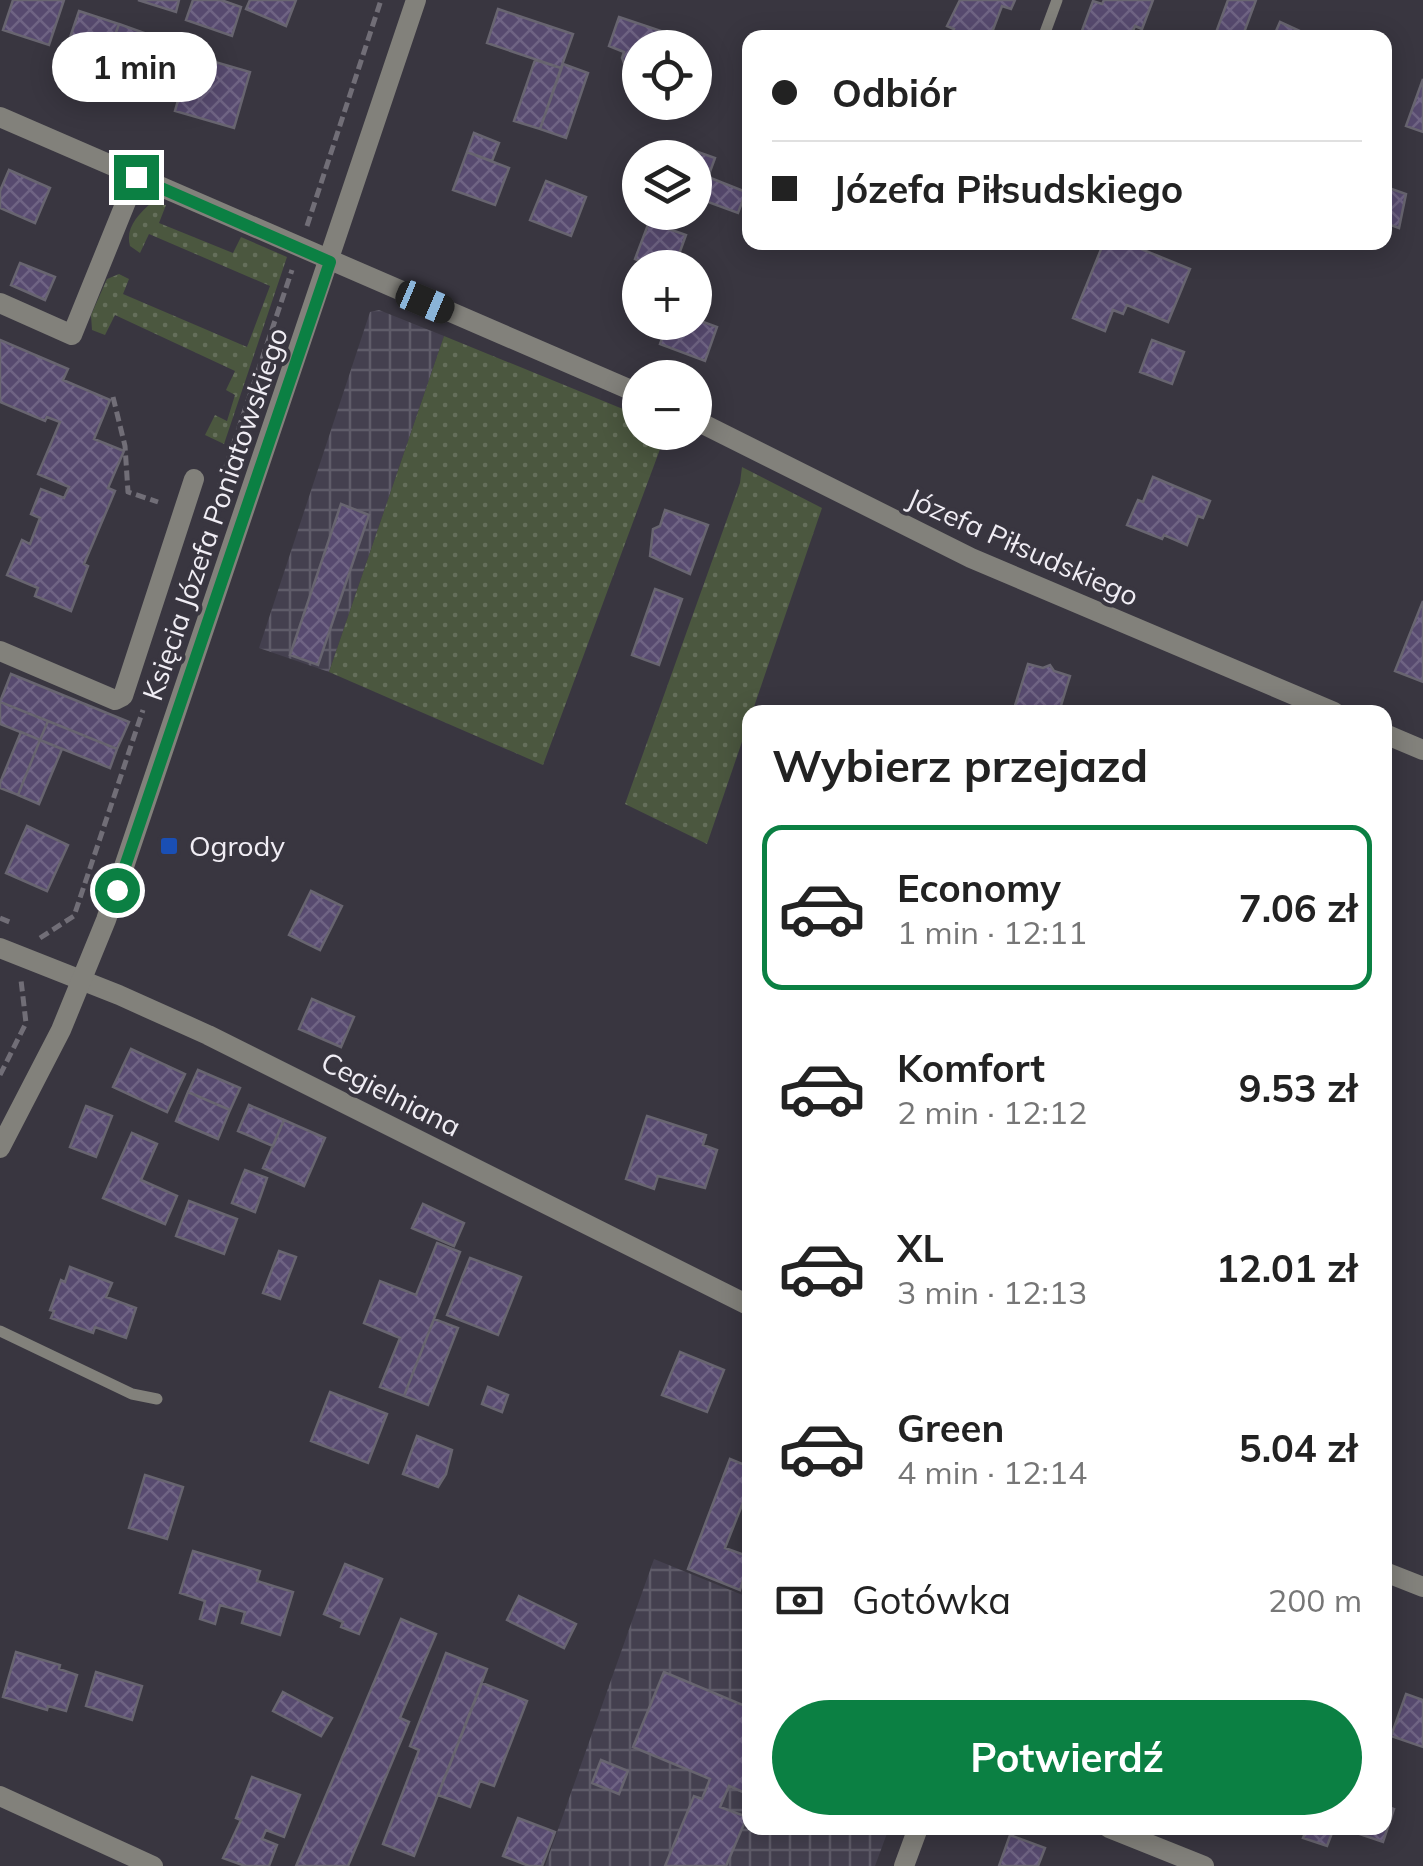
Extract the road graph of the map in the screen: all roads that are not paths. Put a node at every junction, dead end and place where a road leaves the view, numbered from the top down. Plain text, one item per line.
1 (416, 0) edge
2 (1058, 0) edge
3 (1046, 30) edge
4 (0, 118) edge
5 (136, 177) junction
6 (330, 262) junction
7 (0, 303) edge
8 (622, 386) edge
9 (712, 428) edge
10 (194, 479) dead end
11 (0, 652) edge
12 (1318, 705) edge
13 (1392, 737) edge
14 (1423, 750) edge
15 (0, 948) edge
16 (82, 982) junction
17 (0, 1148) edge
18 (742, 1302) edge
19 (0, 1331) edge
20 (157, 1399) dead end
21 (1392, 1575) edge
22 (1423, 1587) edge
23 (0, 1796) edge
24 (915, 1835) edge
25 (1127, 1835) edge
26 (153, 1866) edge
27 (904, 1866) edge
28 (1204, 1866) edge

1 - 6 street, Księcia Józefa Poniatowskiego
2 - 3 lane
4 - 5 street
5 - 6 street
5 - 7 street
6 - 8 street
6 - 16 street, Księcia Józefa Poniatowskiego
9 - 12 street, Józefa Piłsudskiego
10 - 11 street
13 - 14 street
15 - 16 street, Cegielniana
16 - 17 street, Księcia Józefa Poniatowskiego
16 - 18 street, Cegielniana
19 - 20 lane
21 - 22 street
23 - 26 street
24 - 27 street
25 - 28 street

